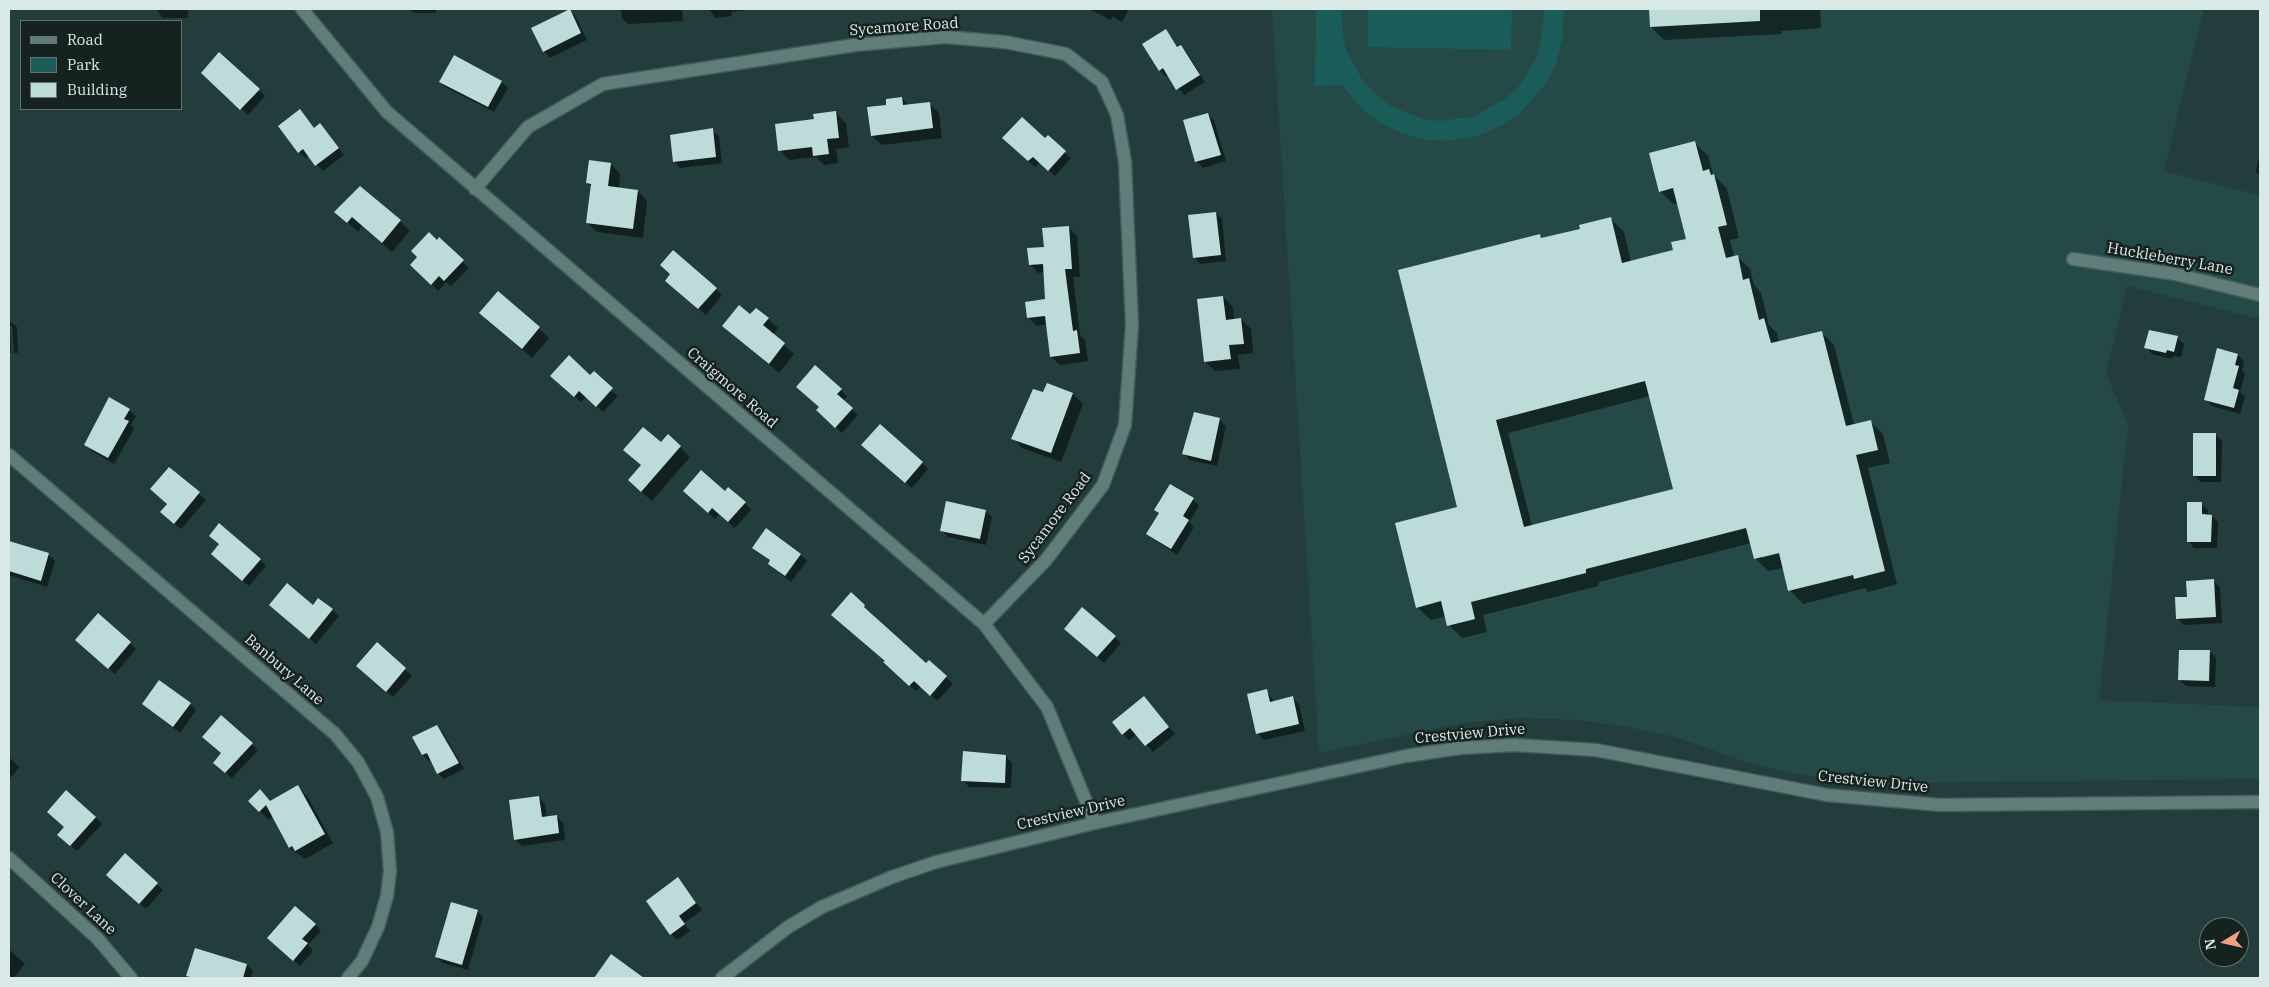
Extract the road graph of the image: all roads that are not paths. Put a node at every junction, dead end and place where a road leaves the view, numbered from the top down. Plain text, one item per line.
1 (302, 9) edge
2 (475, 189) junction
3 (2073, 260) dead end
4 (2260, 295) edge
5 (9, 455) edge
6 (984, 624) junction
7 (2260, 802) edge
8 (1096, 823) junction
9 (9, 858) edge
10 (131, 978) edge
11 (348, 978) edge
12 (722, 978) edge

1 - 2 street, Craigmore Road
2 - 6 street, Craigmore Road
2 - 6 street, Sycamore Road
3 - 4 street, Huckleberry Lane
5 - 11 street, Banbury Lane
6 - 8 street, Craigmore Road
7 - 8 street, Crestview Drive
8 - 12 street, Crestview Drive
9 - 10 street, Clover Lane

